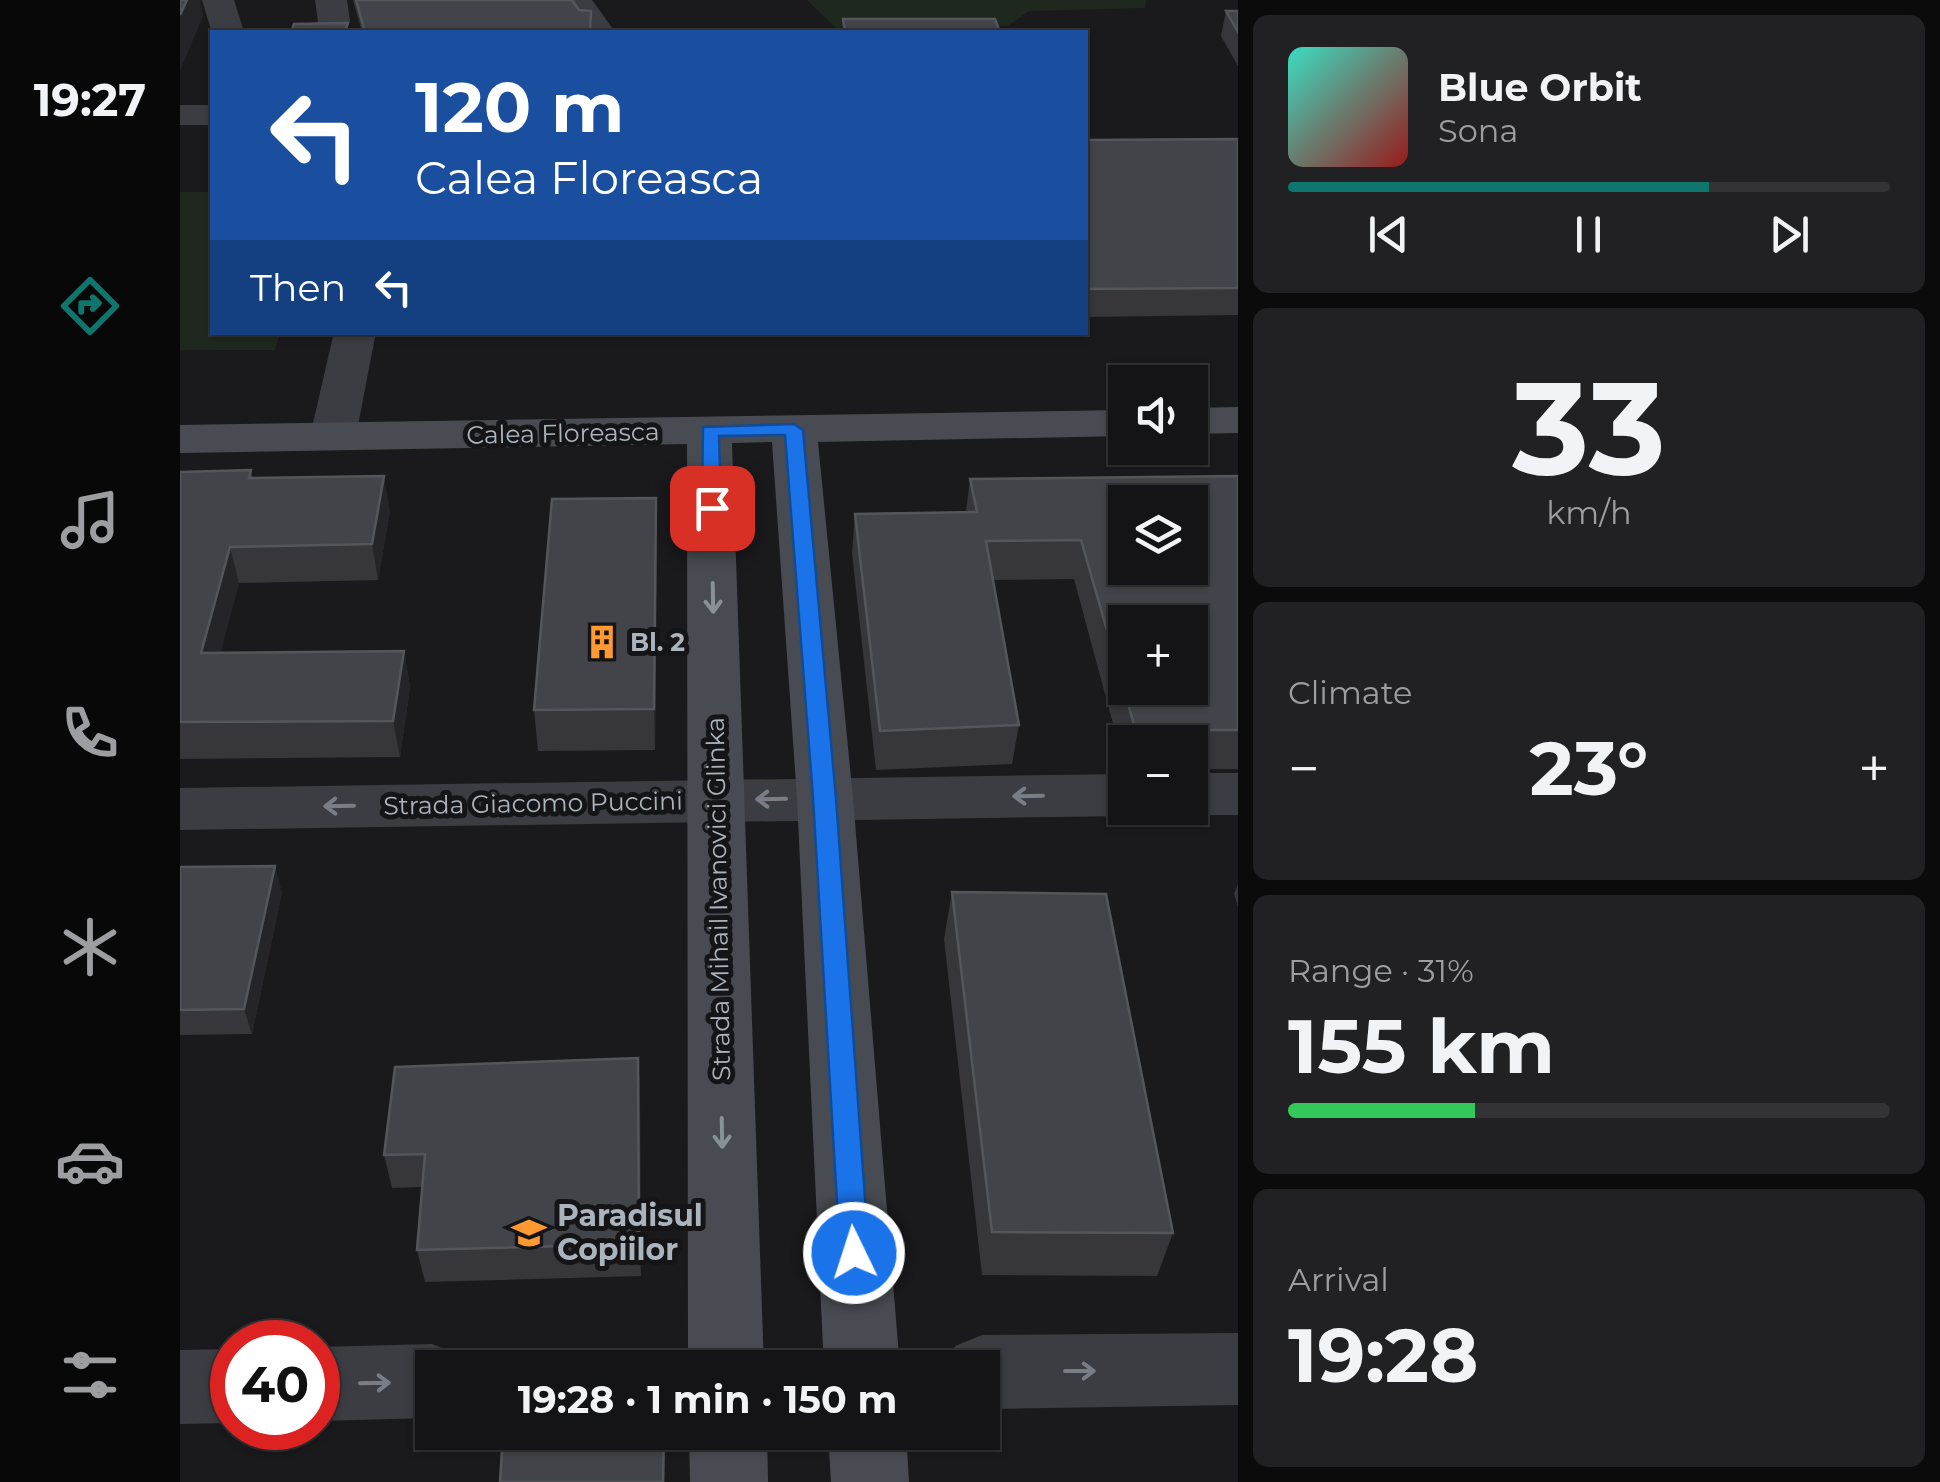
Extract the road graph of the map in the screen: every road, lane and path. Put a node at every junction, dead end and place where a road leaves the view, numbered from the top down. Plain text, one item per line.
1 (218, 0) edge
2 (331, 0) edge
3 (576, 0) edge
4 (227, 30) edge
5 (327, 30) edge
6 (598, 30) edge
7 (180, 115) edge
8 (210, 115) edge
9 (355, 335) edge
10 (1238, 420) edge
11 (1208, 421) edge
12 (1108, 423) edge
13 (794, 430) junction
14 (710, 431) junction
15 (333, 436) junction
16 (180, 439) edge
17 (1208, 794) edge
18 (1238, 794) edge
19 (1108, 795) edge
20 (824, 798) junction
21 (717, 799) junction
22 (180, 809) edge
23 (726, 1350) edge
24 (861, 1350) edge
25 (1238, 1370) edge
26 (1000, 1372) edge
27 (415, 1382) edge
28 (340, 1384) edge
29 (210, 1386) edge
30 (180, 1387) edge
31 (728, 1450) edge
32 (868, 1450) edge
33 (729, 1482) edge
34 (870, 1482) edge

1 - 4 street
2 - 5 street
3 - 6 street
7 - 8 street
9 - 15 street
10 - 11 street
12 - 13 street, Calea Floreasca
13 - 14 street, Calea Floreasca
13 - 20 street
14 - 15 street, Calea Floreasca
14 -> 21 street, Strada Mihail Ivanovici Glinka
15 - 16 street, Calea Floreasca
17 - 18 street
19 -> 20 street, Strada Giacomo Puccini
20 -> 21 street, Strada Giacomo Puccini
20 - 24 street
21 -> 22 street, Strada Giacomo Puccini
21 -> 23 street, Strada Mihail Ivanovici Glinka
26 -> 25 street
28 -> 27 street
29 - 30 street
31 - 33 street
32 - 34 street

